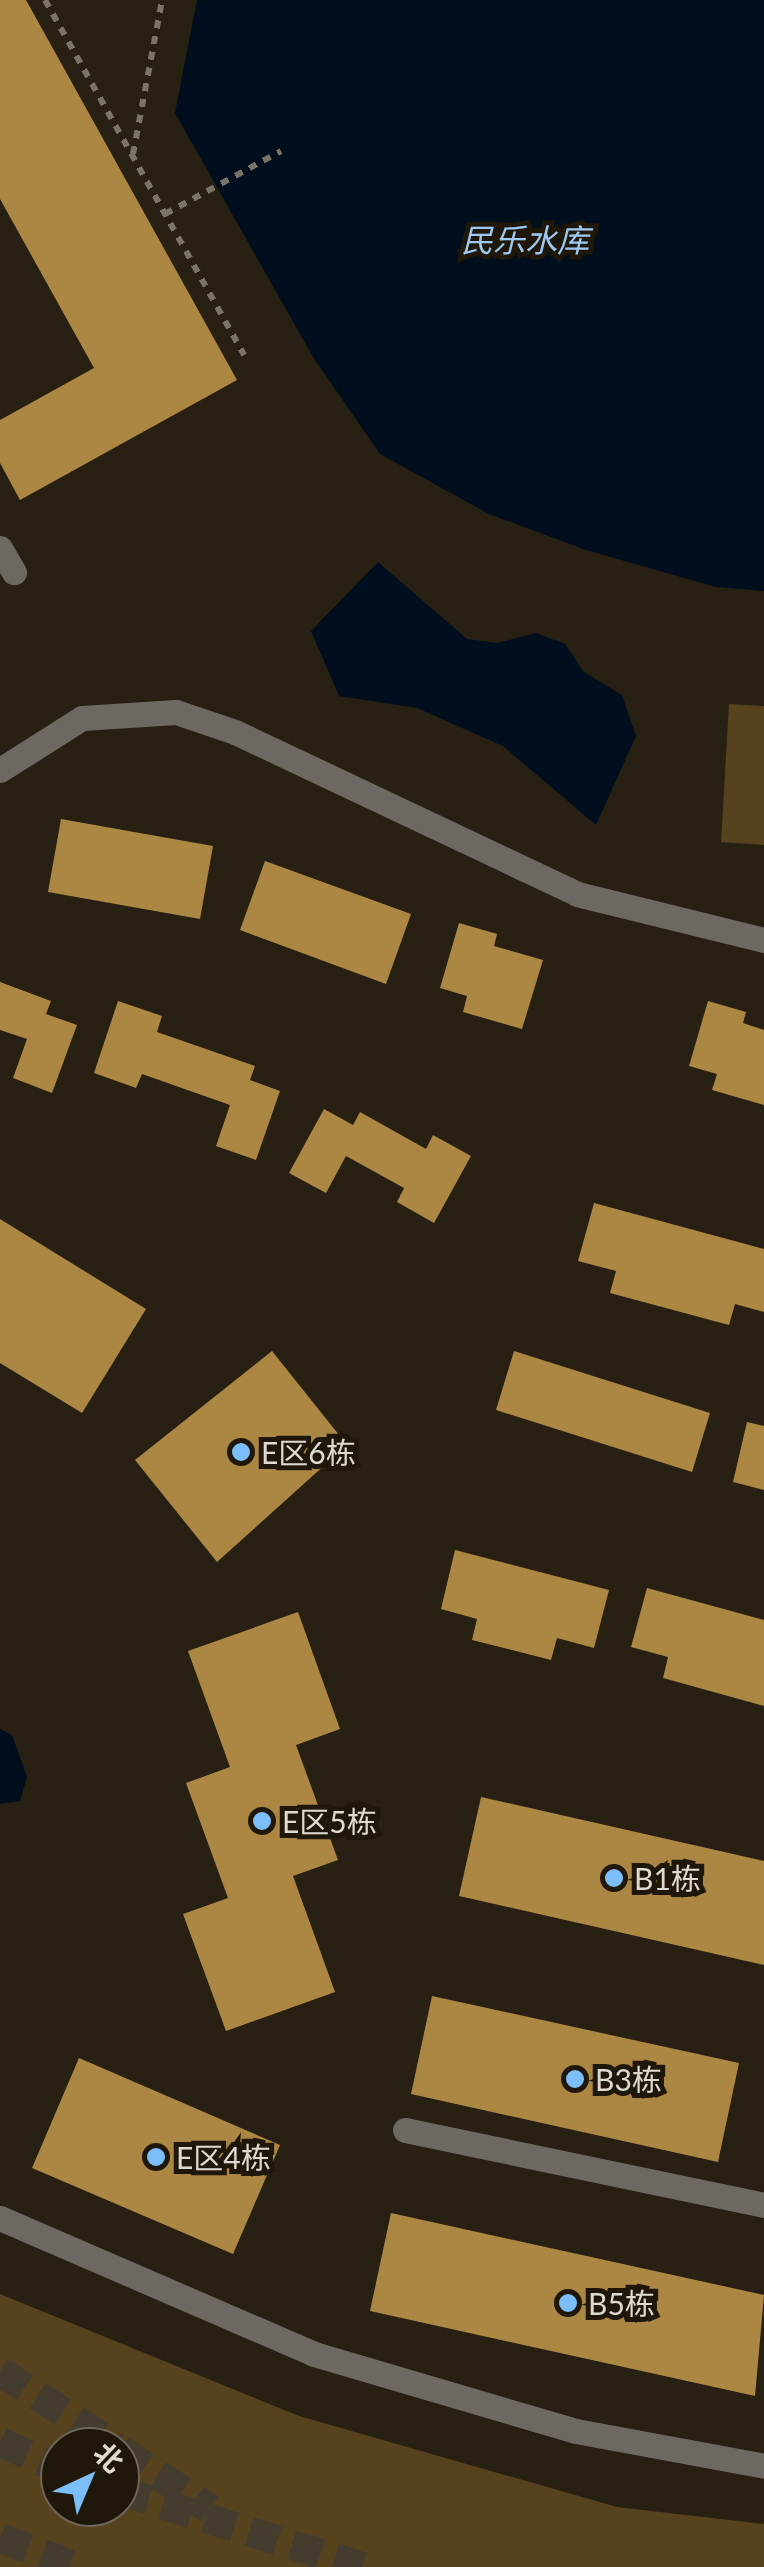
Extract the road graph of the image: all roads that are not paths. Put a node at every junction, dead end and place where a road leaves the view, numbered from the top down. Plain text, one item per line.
1 (0, 548) edge
2 (14, 572) dead end
3 (0, 770) edge
4 (764, 940) edge
5 (405, 2130) dead end
6 (764, 2205) edge
7 (0, 2218) edge
8 (764, 2466) edge

1 - 2 street
3 - 4 street
5 - 6 street
7 - 8 street

